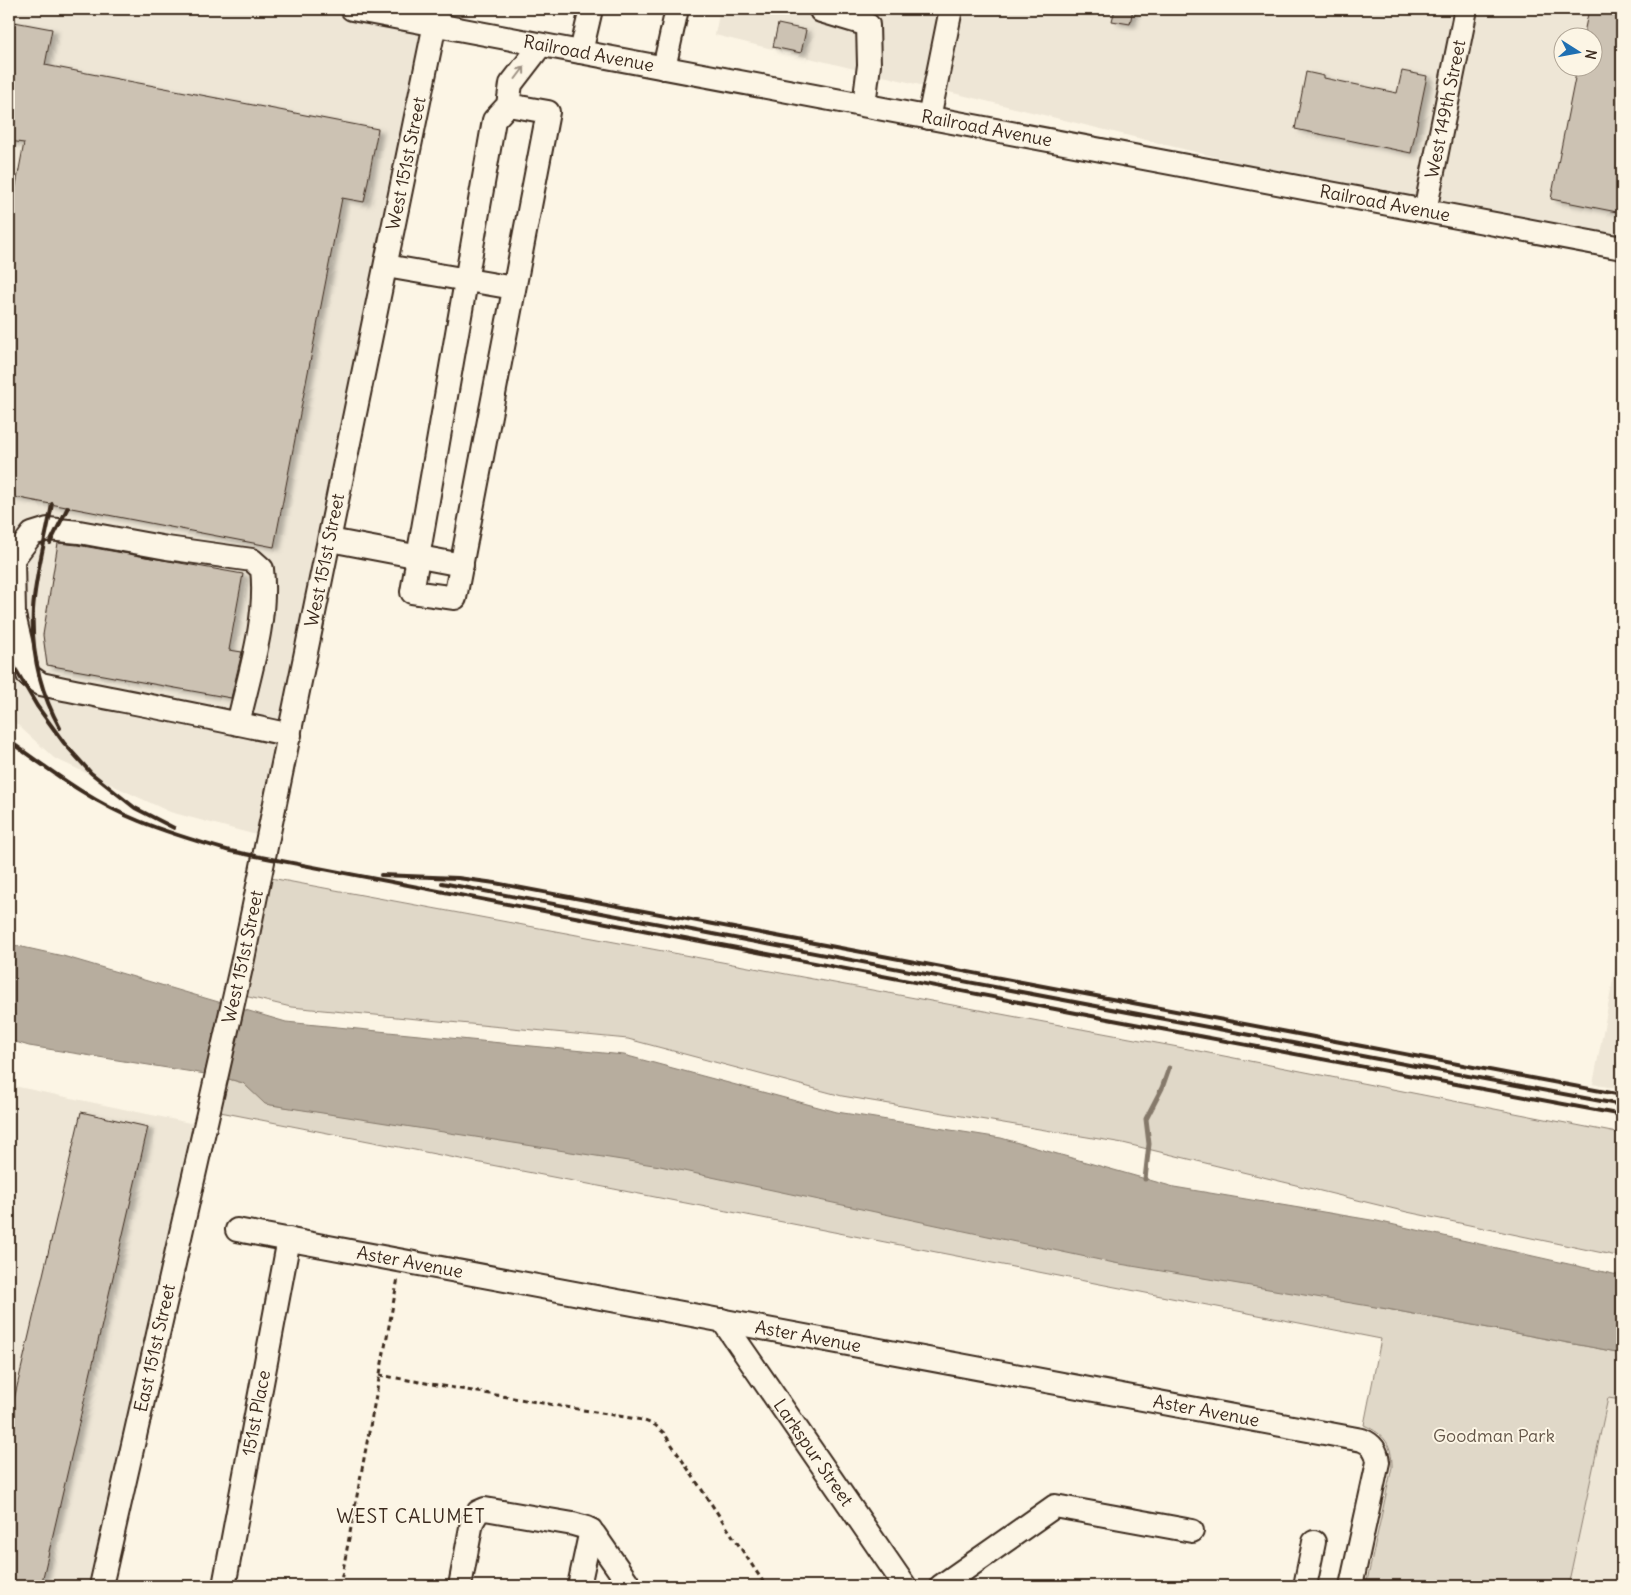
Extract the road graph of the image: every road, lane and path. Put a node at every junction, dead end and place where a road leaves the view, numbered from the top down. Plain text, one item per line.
1 (352, 9) edge
2 (590, 9) edge
3 (678, 9) edge
4 (821, 9) edge
5 (951, 9) edge
6 (1466, 9) edge
7 (436, 17) edge
8 (541, 45) junction
9 (581, 52) junction
10 (664, 68) junction
11 (508, 105) junction
12 (864, 106) junction
13 (929, 118) junction
14 (1425, 211) junction
15 (1622, 248) edge
16 (386, 266) junction
17 (466, 280) junction
18 (514, 288) junction
19 (330, 540) junction
20 (418, 557) junction
21 (462, 565) junction
22 (238, 724) junction
23 (290, 734) junction
24 (210, 1110) joint
25 (237, 1230) dead end
26 (289, 1239) junction
27 (401, 1260) junction
28 (722, 1320) junction
29 (379, 1375) junction
30 (591, 1530) junction
31 (1192, 1531) dead end
32 (1314, 1542) dead end
33 (101, 1586) edge
34 (224, 1586) edge
35 (340, 1586) edge
36 (460, 1586) edge
37 (579, 1586) edge
38 (630, 1586) edge
39 (766, 1586) edge
40 (905, 1586) edge
41 (941, 1586) edge
42 (1305, 1586) edge
43 (1351, 1586) edge

1 - 7 street, Railroad Avenue
2 - 9 street
3 - 10 street
4 - 12 street
5 - 13 street
6 - 14 street, West 149th Street
7 - 8 street, Railroad Avenue
7 - 16 street, West 151st Street
8 - 9 street, Railroad Avenue
11 -> 8 street
9 - 10 street, Railroad Avenue
10 - 12 street, Railroad Avenue
11 - 17 street
11 - 18 street
12 - 13 street, Railroad Avenue
13 - 14 street, Railroad Avenue
14 - 15 street, Railroad Avenue
16 - 17 street
16 - 19 street, West 151st Street
17 - 18 street
17 - 20 street
18 - 21 street
19 - 20 street
19 - 23 street, West 151st Street
20 - 21 street
20 - 21 street
22 - 22 street
22 - 23 street
23 - 24 street, West 151st Street
24 - 33 street, East 151st Street
25 - 26 street, Aster Avenue
26 - 27 street, Aster Avenue
26 - 34 street, 151st Place
27 - 28 street, Aster Avenue
27 - 29 path
28 - 40 street, Larkspur Street
28 - 43 street, Aster Avenue
29 - 35 path
29 - 39 path
30 - 36 street
30 - 37 street
30 - 38 street
31 - 41 street
32 - 42 street

